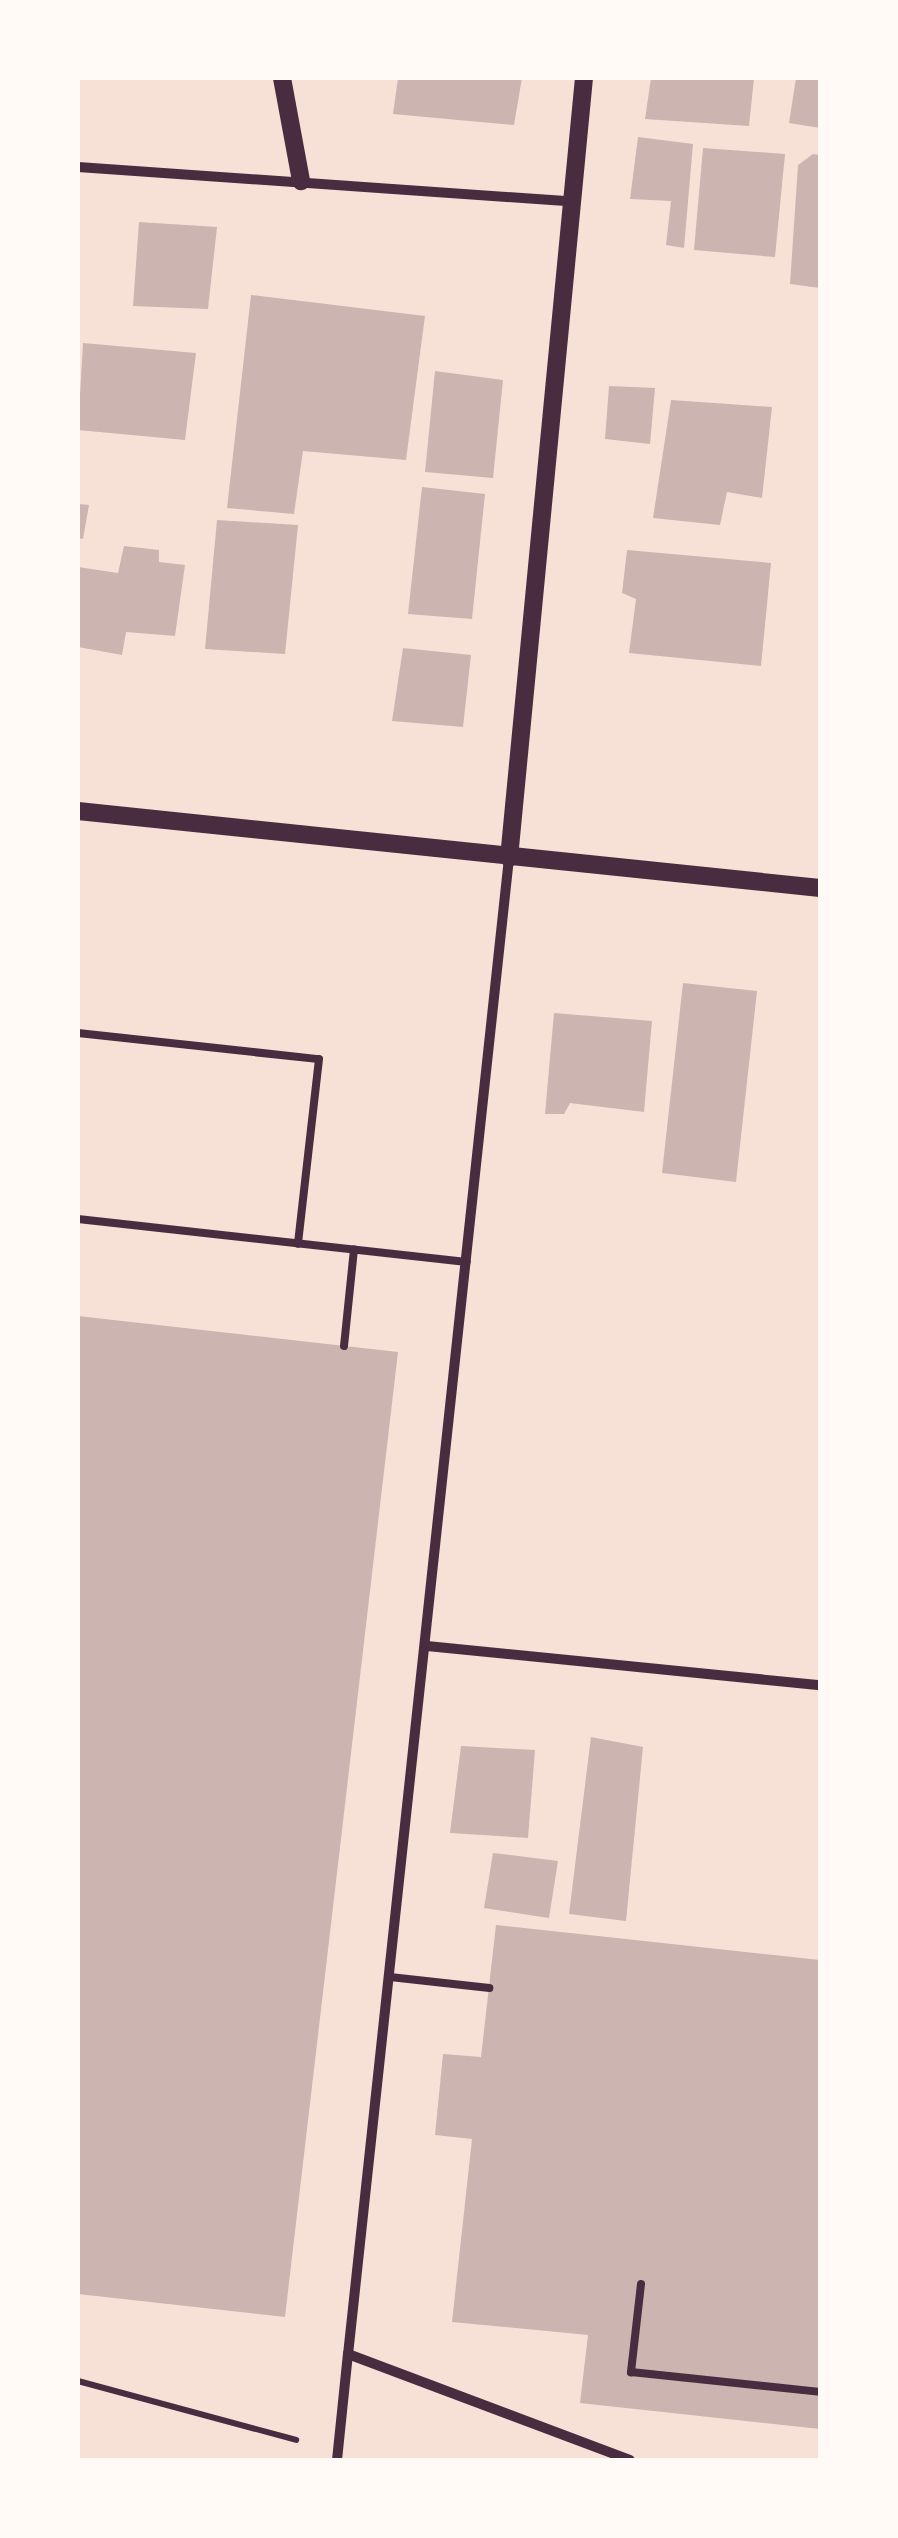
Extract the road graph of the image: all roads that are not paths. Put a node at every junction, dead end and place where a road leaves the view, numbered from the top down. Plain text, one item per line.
1 (282, 78) edge
2 (584, 78) edge
3 (78, 167) edge
4 (301, 181) junction
5 (573, 202) junction
6 (78, 811) edge
7 (508, 858) junction
8 (820, 888) edge
9 (78, 1032) edge
10 (78, 1219) edge
11 (298, 1244) junction
12 (354, 1250) junction
13 (467, 1262) junction
14 (344, 1346) dead end
15 (428, 1646) junction
16 (820, 1685) edge
17 (390, 1977) junction
18 (488, 1988) dead end
19 (641, 2284) dead end
20 (348, 2354) junction
21 (820, 2392) edge
22 (338, 2457) edge
23 (630, 2460) edge

1 - 4 street
2 - 5 street
3 - 4 street
4 - 5 street
5 - 7 street
6 - 7 street
7 - 8 street
7 - 13 street
9 - 11 lane
10 - 11 lane
11 - 12 lane
12 - 13 lane
12 - 14 lane
13 - 15 street
15 - 16 street
15 - 17 street
17 - 18 lane
17 - 20 street
19 - 21 lane
20 - 22 street
20 - 23 street

